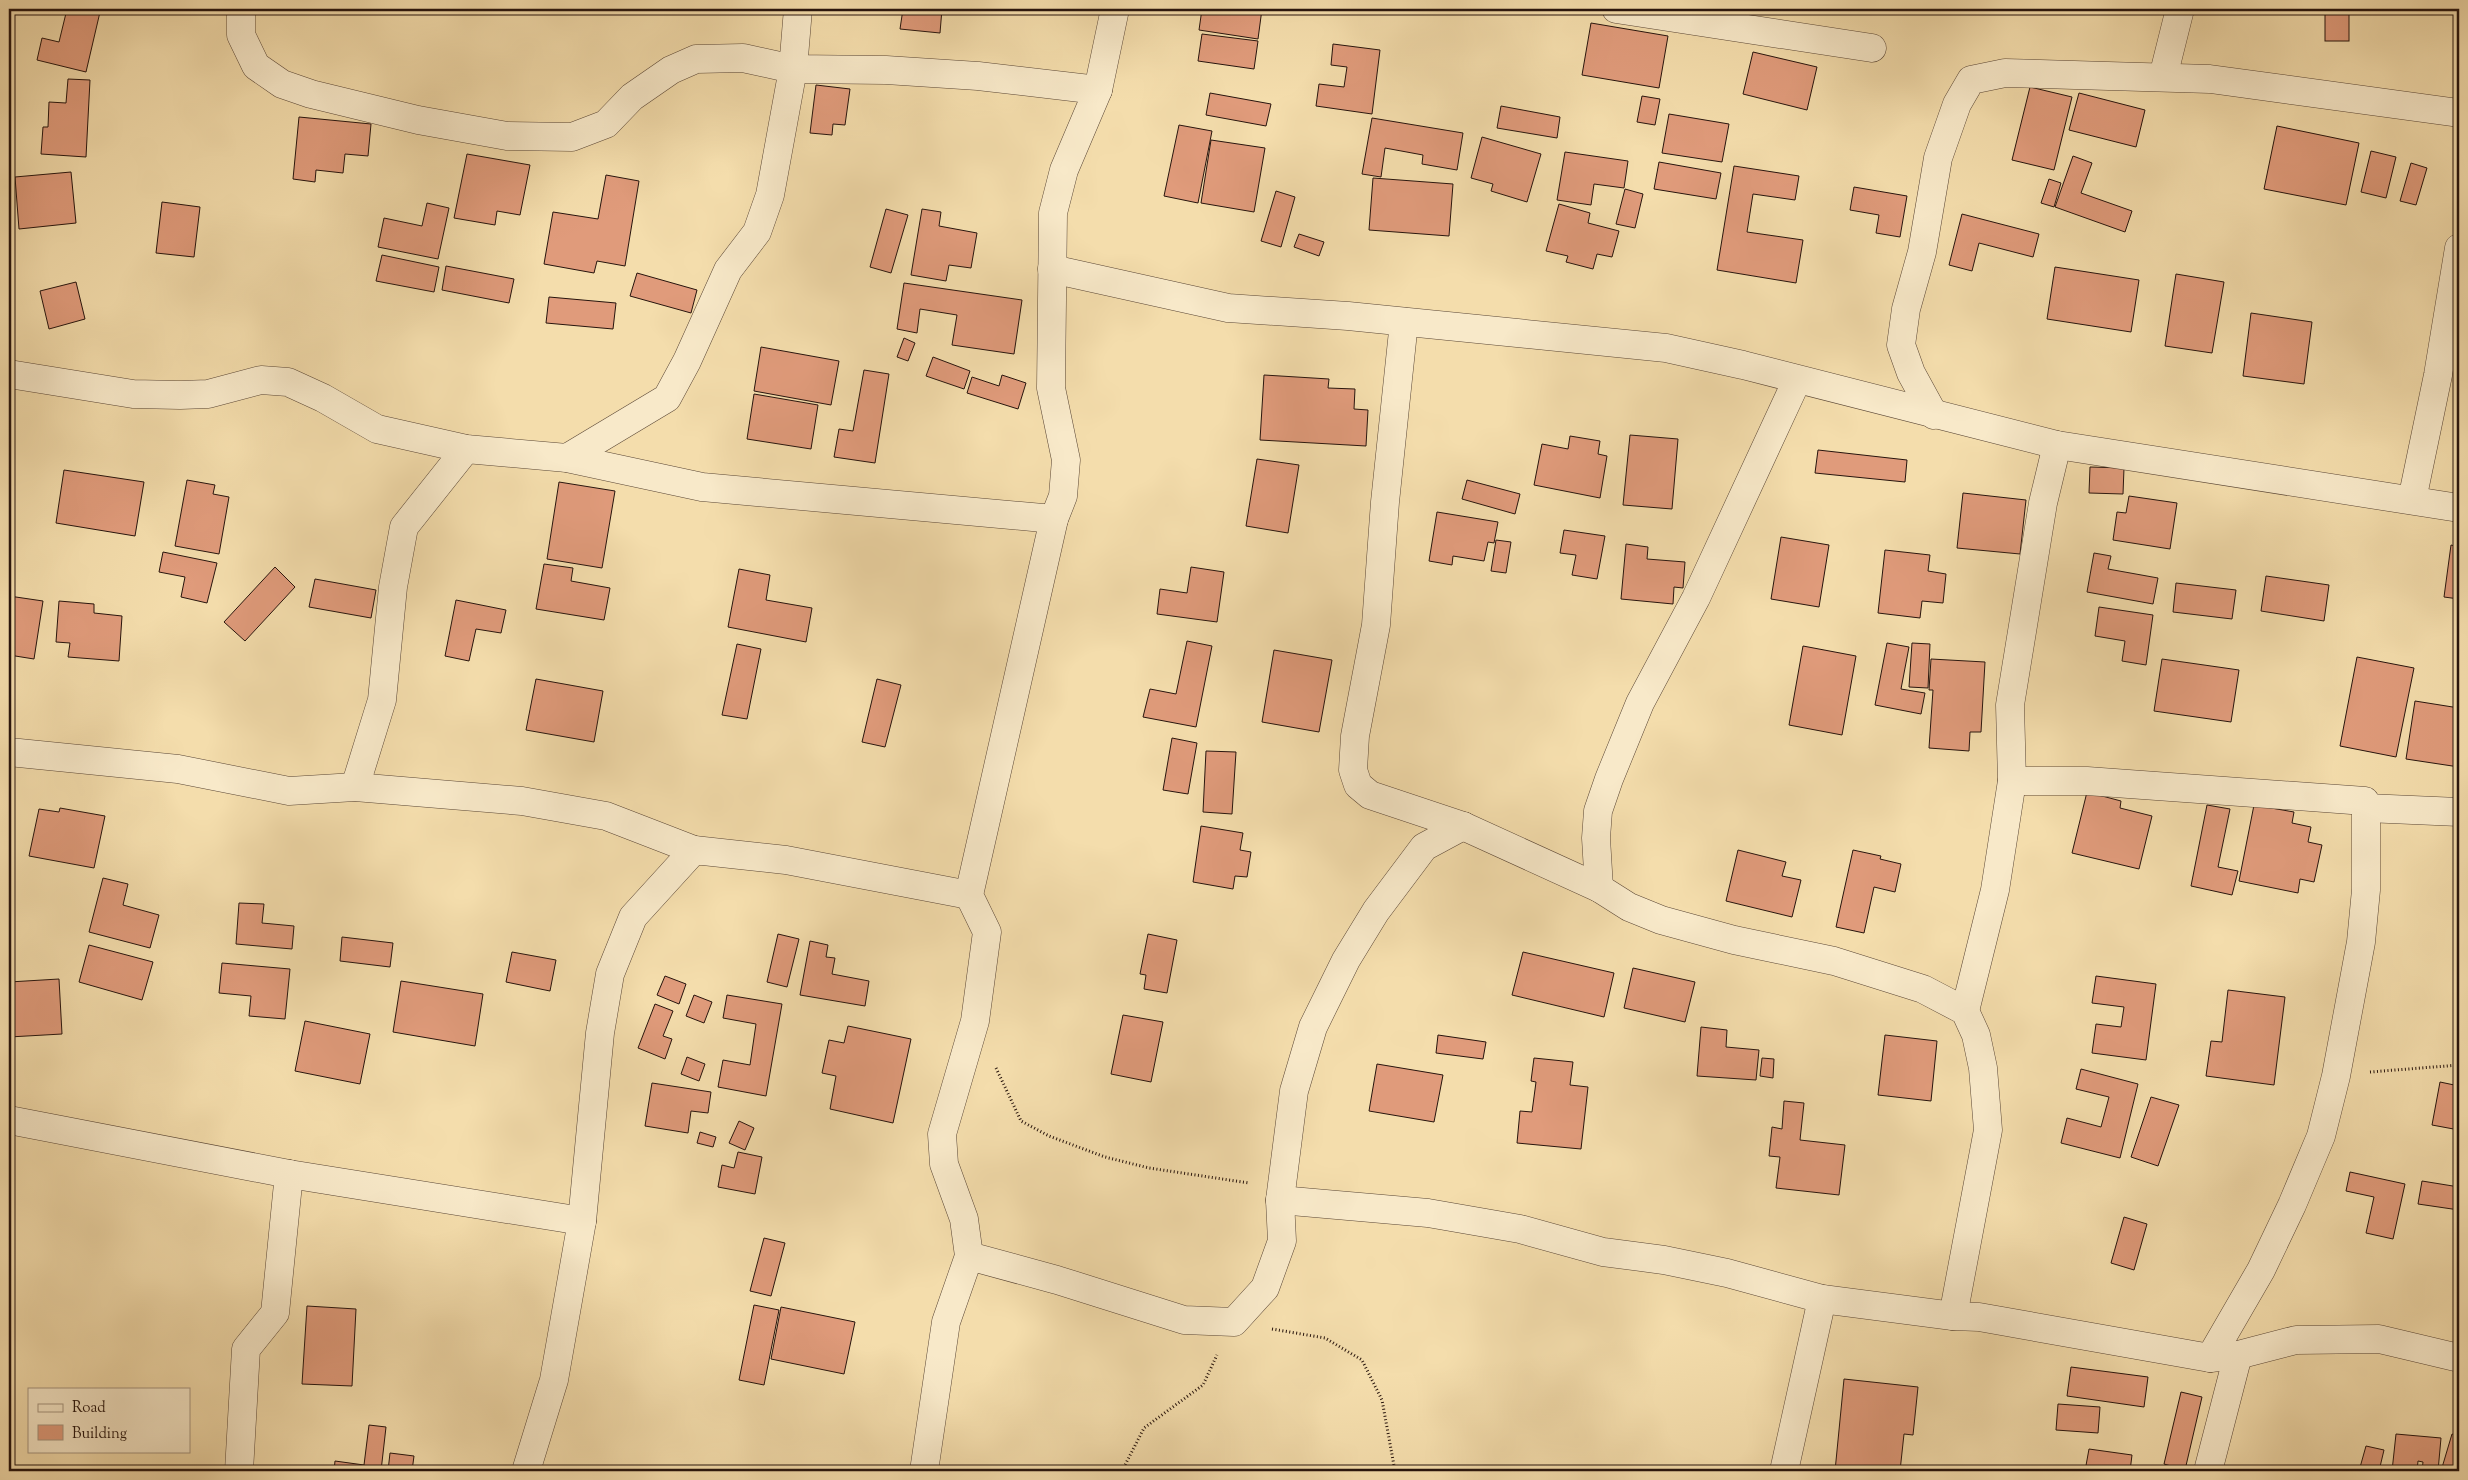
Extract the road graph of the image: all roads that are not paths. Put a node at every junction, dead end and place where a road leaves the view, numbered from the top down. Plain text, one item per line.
1 (242, 9) edge
2 (798, 9) edge
3 (1115, 9) edge
4 (1616, 9) edge
5 (2180, 9) edge
6 (1872, 48) dead end
7 (793, 69) junction
8 (2163, 77) junction
9 (1098, 90) junction
10 (2459, 113) edge
11 (2459, 248) edge
12 (1052, 269) junction
13 (1404, 322) junction
14 (9, 374) edge
15 (1797, 380) junction
16 (1934, 415) junction
17 (2057, 445) junction
18 (466, 449) junction
19 (567, 458) junction
20 (2412, 500) junction
21 (2459, 508) edge
22 (1054, 519) junction
23 (9, 752) edge
24 (2012, 781) junction
25 (355, 787) junction
26 (2366, 808) junction
27 (2459, 812) edge
28 (1464, 826) junction
29 (694, 850) junction
30 (1599, 888) junction
31 (969, 895) junction
32 (1965, 1011) junction
33 (9, 1120) edge
34 (289, 1174) junction
35 (1280, 1200) junction
36 (582, 1221) junction
37 (969, 1256) junction
38 (1822, 1299) junction
39 (1954, 1316) junction
40 (2238, 1355) junction
41 (2210, 1358) junction
42 (2459, 1358) edge
43 (239, 1471) edge
44 (526, 1471) edge
45 (924, 1471) edge
46 (1784, 1471) edge
47 (2208, 1471) edge

1 - 7 street
2 - 7 street
3 - 9 street
4 - 6 street
5 - 8 street
7 - 9 street
7 - 19 street
8 - 10 street
8 - 16 street
9 - 12 street
11 - 20 street
12 - 13 street
12 - 22 street
13 - 15 street
13 - 28 street
14 - 18 street
15 - 16 street
15 - 30 street
16 - 17 street
17 - 20 street
17 - 24 street
18 - 19 street
18 - 25 street
19 - 22 street
20 - 21 street
22 - 31 street
23 - 25 street
24 - 26 street
24 - 32 street
25 - 29 street
26 - 27 street
26 - 41 street
28 - 30 street
28 - 35 street
29 - 31 street
29 - 36 street
30 - 32 street
31 - 37 street
32 - 39 street
33 - 34 street
34 - 36 street
34 - 43 street
35 - 37 street
35 - 38 street
36 - 44 street
37 - 45 street
38 - 39 street
38 - 46 street
39 - 41 street
40 - 41 street
40 - 42 street
40 - 47 street

